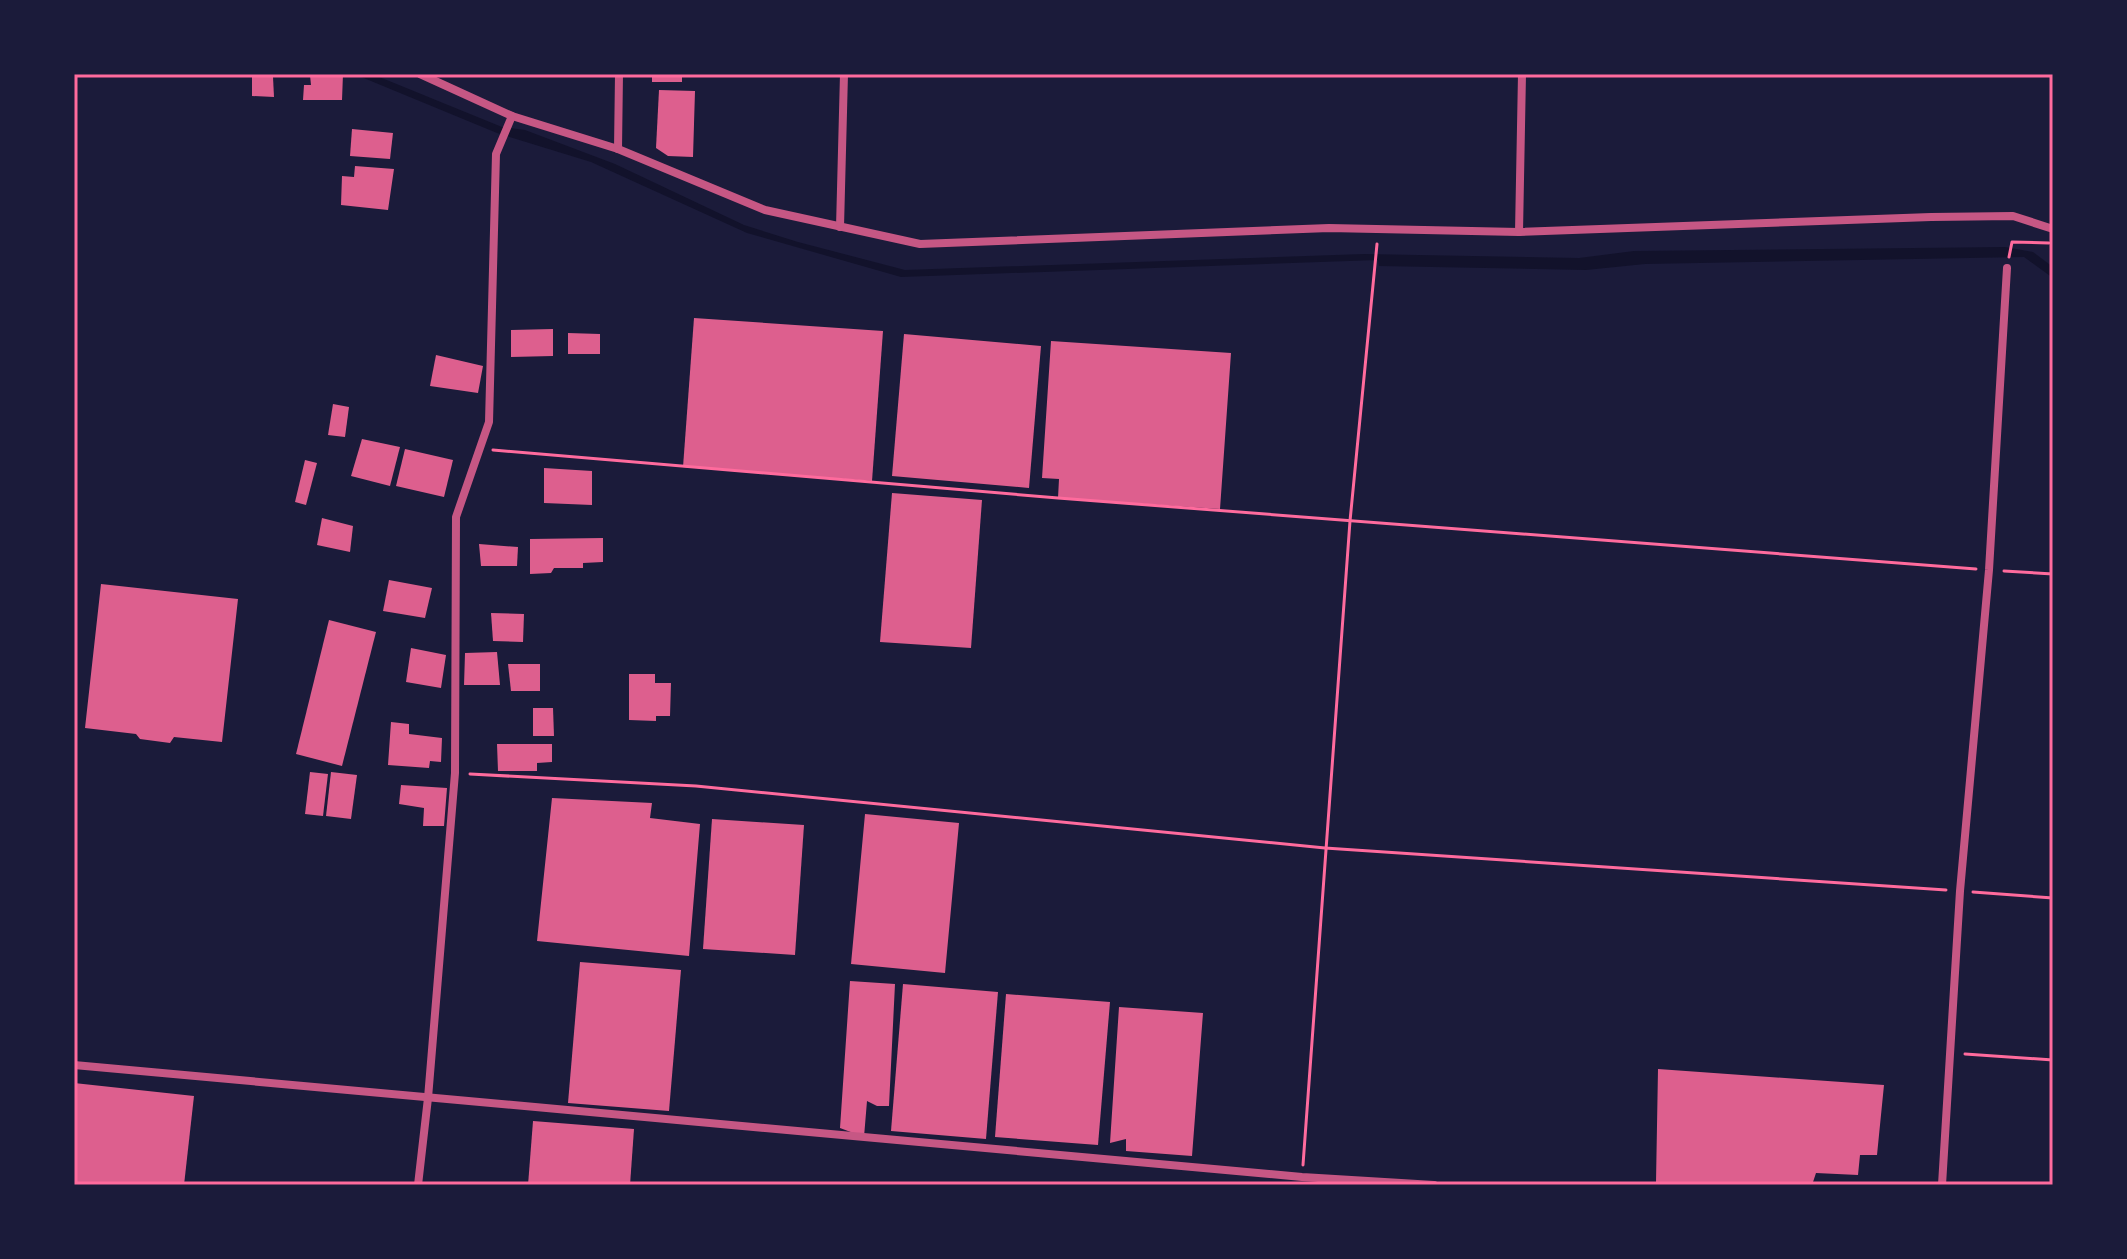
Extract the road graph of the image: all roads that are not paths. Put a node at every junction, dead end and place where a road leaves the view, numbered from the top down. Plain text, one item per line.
1 (420, 74) edge
2 (619, 74) edge
3 (844, 74) edge
4 (1522, 74) edge
5 (512, 116) junction
6 (618, 149) junction
7 (840, 227) junction
8 (2053, 229) edge
9 (1519, 232) junction
10 (2007, 268) road end
11 (74, 1065) edge
12 (428, 1098) junction
13 (1302, 1181) edge
14 (418, 1185) edge
15 (1434, 1185) edge
16 (1942, 1185) edge

1 - 5 street
2 - 6 street
3 - 7 street
4 - 9 street
5 - 6 street
5 - 12 street
6 - 7 street
7 - 9 street
8 - 9 street
10 - 16 street
11 - 12 street
12 - 13 street
12 - 14 street
13 - 15 street

